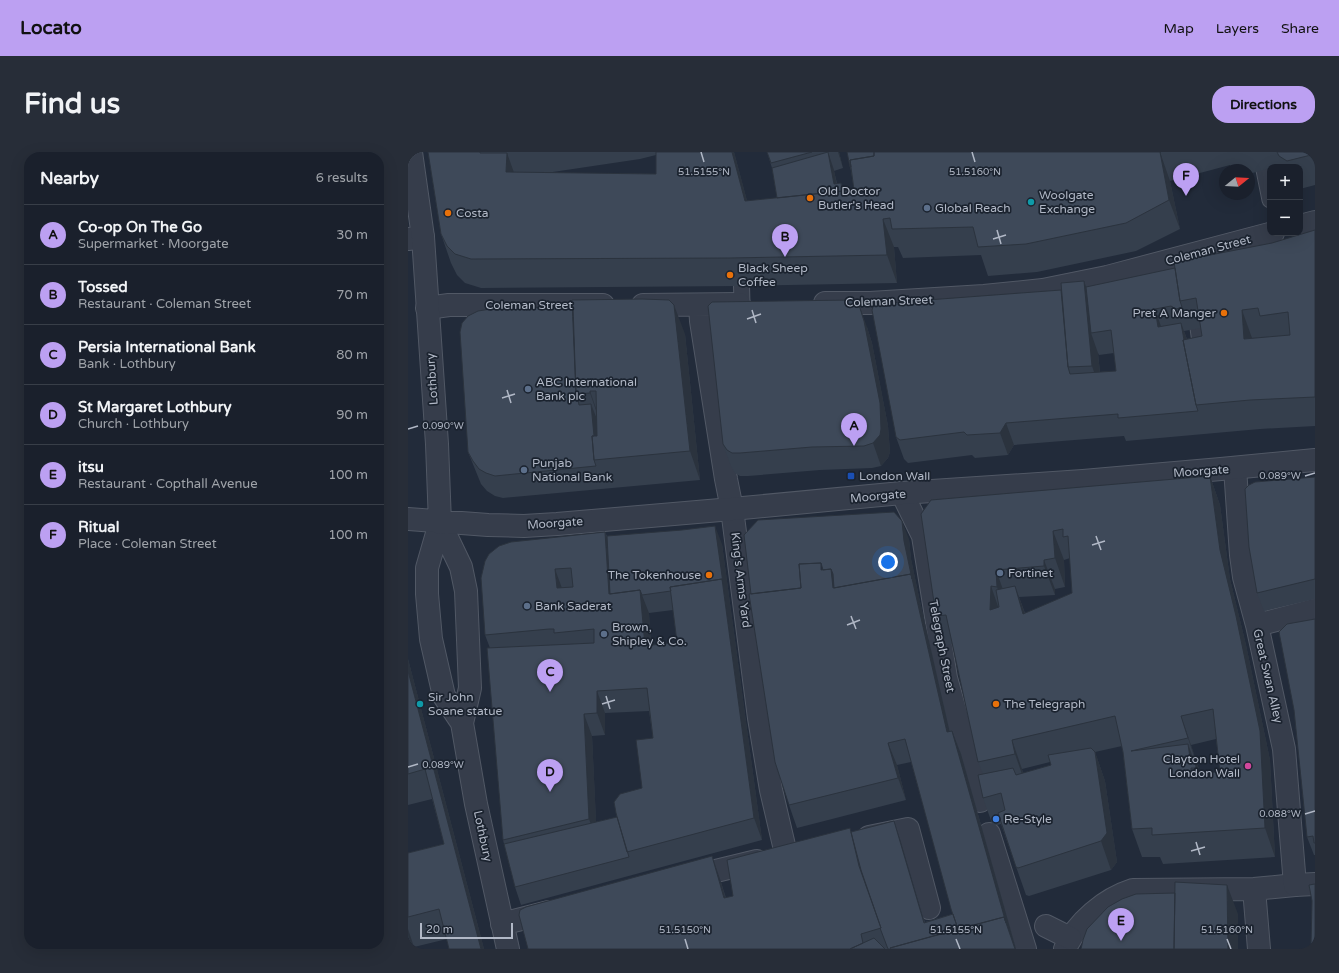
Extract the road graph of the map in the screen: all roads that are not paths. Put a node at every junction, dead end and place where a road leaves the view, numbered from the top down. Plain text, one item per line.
1 (411, 152) edge
2 (1264, 170) dead end
3 (1267, 185) edge
4 (1315, 222) edge
5 (1303, 225) edge
6 (1267, 235) edge
7 (415, 238) edge
8 (740, 253) edge
9 (806, 303) edge
10 (750, 304) joint
11 (700, 305) junction
12 (427, 308) junction
13 (1198, 328) edge
14 (1204, 367) edge
15 (1315, 460) edge
16 (1235, 468) junction
17 (902, 494) junction
18 (732, 509) junction
19 (408, 519) edge
20 (440, 523) junction
21 (1315, 610) edge
22 (1257, 625) junction
23 (462, 723) junction
24 (980, 801) edge
25 (989, 834) dead end
26 (848, 841) edge
27 (671, 882) edge
28 (1305, 885) edge
29 (1254, 889) junction
30 (571, 906) edge
31 (929, 908) dead end
32 (502, 924) junction
33 (1046, 926) dead end
34 (1068, 944) edge
35 (508, 949) edge
36 (1025, 949) edge
37 (1259, 949) edge

1 - 7 street, Lothbury
2 - 3 lane
4 - 5 street
6 - 9 street, Coleman Street
7 - 12 street, Lothbury
8 - 10 lane
10 - 11 street, Coleman Street
11 - 12 street, Coleman Street
11 - 18 street, King's Arms Yard
12 - 20 street, Lothbury
13 - 14 lane
15 - 16 street, Moorgate
16 - 17 street, Moorgate
16 - 22 street, Great Swan Alley
17 - 18 street, Moorgate
17 - 24 street, Telegraph Street
18 - 20 street, Moorgate
18 - 27 street, King's Arms Yard
19 - 20 street, Moorgate
20 - 23 street, Lothbury
20 - 23 street, Lothbury
21 - 22 street
22 - 28 street, Great Swan Alley
23 - 32 street, Lothbury
25 - 36 street
26 - 31 street
28 - 29 street
29 - 34 street
29 - 37 street
30 - 32 street
32 - 35 street, Lothbury
33 - 34 street

